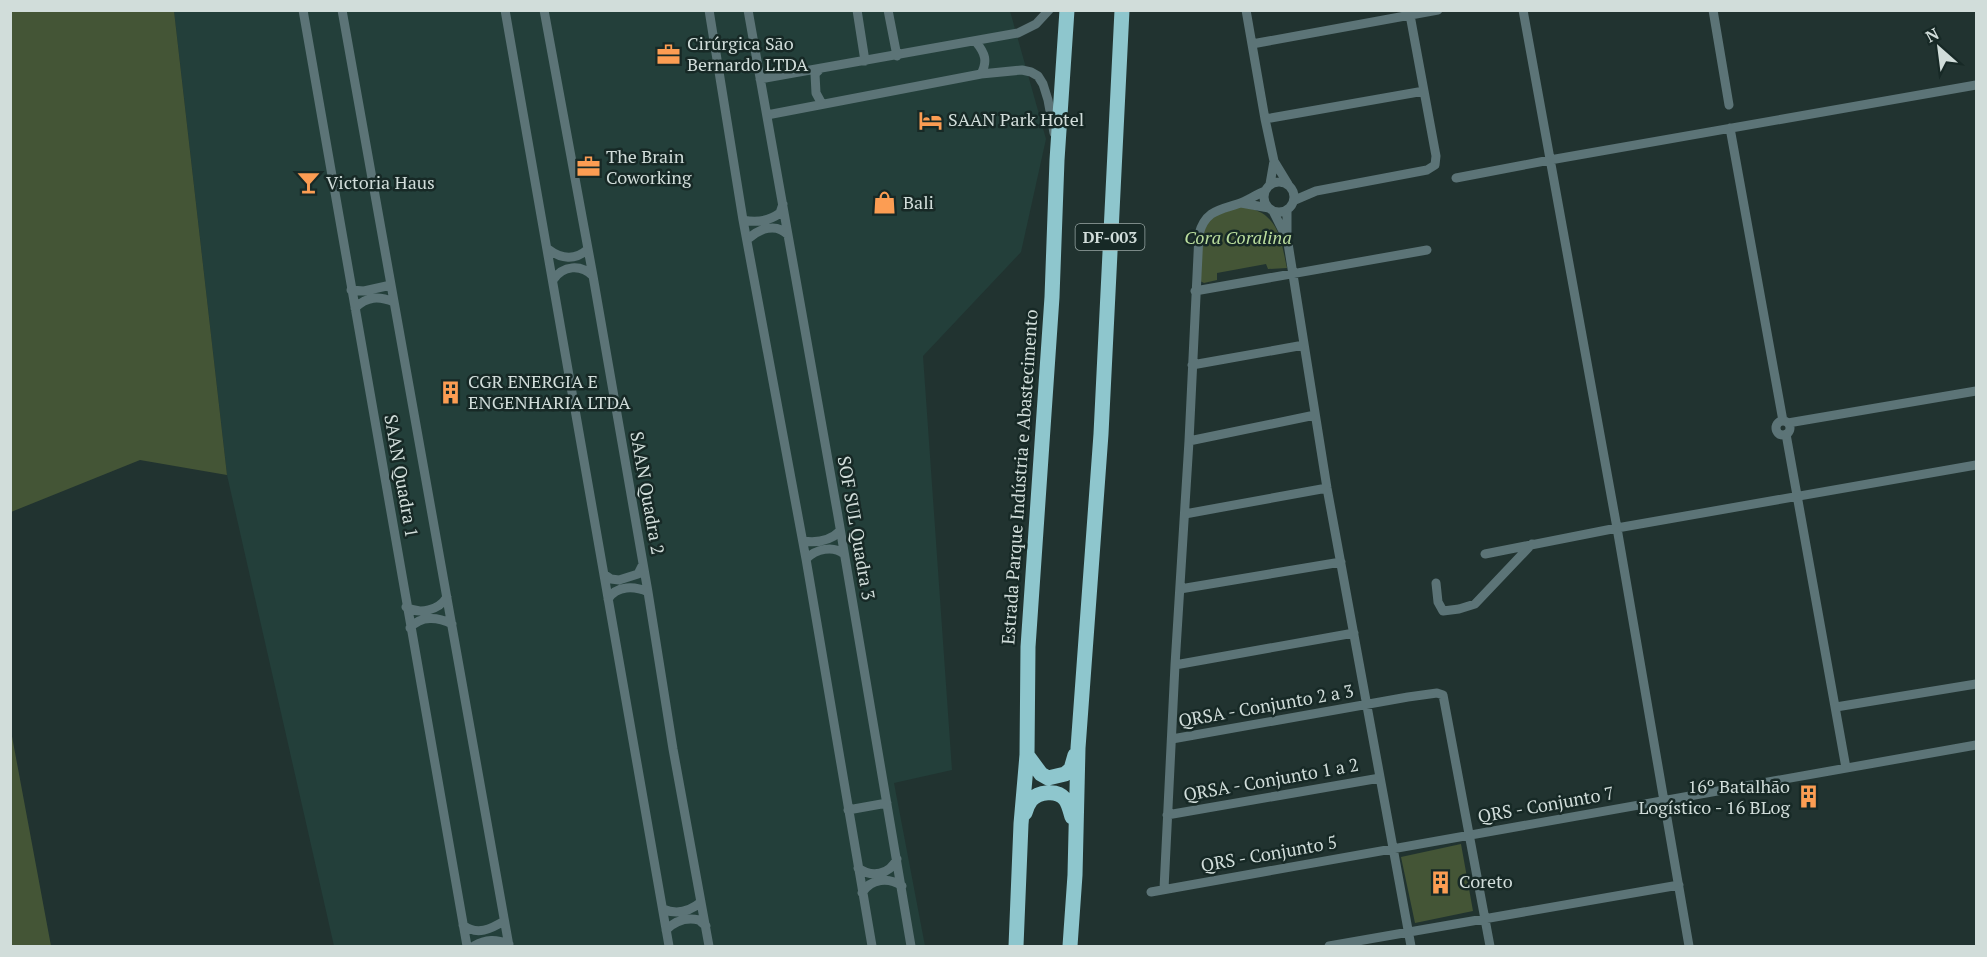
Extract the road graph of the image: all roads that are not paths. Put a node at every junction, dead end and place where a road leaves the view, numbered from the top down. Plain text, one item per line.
1 (303, 10) edge
2 (342, 10) edge
3 (505, 10) edge
4 (544, 10) edge
5 (709, 10) edge
6 (748, 10) edge
7 (857, 10) edge
8 (888, 10) edge
9 (1049, 10) edge
10 (1067, 10) edge
11 (1122, 10) edge
12 (1246, 10) edge
13 (1438, 10) edge
14 (1523, 10) edge
15 (1713, 10) edge
16 (1410, 15) junction
17 (976, 42) junction
18 (1252, 44) junction
19 (897, 56) junction
20 (865, 61) junction
21 (819, 70) junction
22 (981, 75) junction
23 (760, 79) junction
24 (1977, 85) edge
25 (1424, 91) junction
26 (822, 104) junction
27 (1729, 105) dead end
28 (767, 116) junction
29 (1265, 119) junction
30 (1730, 128) junction
31 (1058, 160) junction
32 (1550, 160) junction
33 (1274, 161) junction
34 (1456, 178) dead end
35 (1290, 185) junction
36 (1268, 187) junction
37 (1316, 191) junction
38 (1294, 201) junction
39 (1241, 202) junction
40 (783, 204) junction
41 (1271, 209) junction
42 (1287, 210) junction
43 (744, 220) junction
44 (788, 235) junction
45 (1287, 237) junction
46 (748, 239) junction
47 (548, 249) junction
48 (588, 249) junction
49 (1427, 250) dead end
50 (1293, 273) junction
51 (593, 276) junction
52 (553, 280) junction
53 (391, 285) junction
54 (351, 290) junction
55 (1195, 291) junction
56 (394, 302) junction
57 (355, 308) junction
58 (1304, 345) junction
59 (1192, 365) junction
60 (1977, 391) edge
61 (1315, 415) junction
62 (1786, 422) junction
63 (1189, 441) junction
64 (1977, 465) edge
65 (1328, 488) junction
66 (1798, 496) junction
67 (1185, 514) junction
68 (1617, 528) junction
69 (840, 531) junction
70 (803, 541) junction
71 (1532, 544) junction
72 (844, 554) junction
73 (1485, 555) dead end
74 (806, 559) junction
75 (1341, 562) junction
76 (642, 564) junction
77 (605, 575) junction
78 (1436, 583) dead end
79 (1180, 589) junction
80 (648, 592) junction
81 (447, 597) junction
82 (608, 599) junction
83 (406, 607) junction
84 (452, 624) junction
85 (410, 628) junction
86 (1354, 633) junction
87 (1174, 665) junction
88 (1977, 684) edge
89 (1367, 704) junction
90 (1836, 708) junction
91 (1172, 739) junction
92 (1977, 745) edge
93 (1078, 748) junction
94 (1027, 755) junction
95 (1846, 768) junction
96 (1380, 778) junction
97 (1663, 801) junction
98 (887, 803) junction
99 (848, 810) junction
100 (1167, 815) junction
101 (1021, 824) junction
102 (1075, 826) junction
103 (1470, 835) junction
104 (1393, 849) junction
105 (897, 859) junction
106 (858, 868) junction
107 (1679, 885) junction
108 (902, 886) junction
109 (1164, 889) junction
110 (1151, 892) dead end
111 (862, 893) junction
112 (701, 902) junction
113 (663, 909) junction
114 (1485, 919) junction
115 (504, 921) junction
116 (463, 925) junction
117 (706, 926) junction
118 (666, 930) junction
119 (1408, 932) junction
120 (509, 945) edge
121 (466, 946) edge
122 (474, 946) edge
123 (669, 946) edge
124 (710, 946) edge
125 (872, 946) edge
126 (911, 946) edge
127 (1016, 946) edge
128 (1070, 946) edge
129 (1329, 946) edge
130 (1411, 946) edge
131 (1490, 946) edge
132 (1689, 946) edge

1 - 54 street, SAAN Quadra 1
2 - 53 street
3 - 47 street
4 - 48 street, SAAN Quadra 2
5 - 43 street
6 - 23 street, SOF SUL Quadra 3
7 - 20 street
8 - 19 street
9 - 17 street
10 - 31 highway, Estrada Parque Indústria e Abastecimento / DF-003
11 - 93 highway, DF-003
12 - 18 street
13 - 16 street
14 - 32 street
15 - 27 street
16 - 18 street
16 - 25 street
17 - 19 street
17 - 22 street
18 - 29 street
19 - 20 street
20 - 21 street
21 - 23 street
21 - 26 street
22 - 26 street
22 - 31 street
23 - 28 street, SOF SUL Quadra 3
24 - 30 street
25 - 29 street
25 - 37 street
26 - 28 street
28 - 40 street, SOF SUL Quadra 3
29 - 33 street
30 - 32 street
30 - 62 street
31 - 94 highway, Estrada Parque Indústria e Abastecimento / DF-003
32 - 34 street
32 - 68 street
33 - 35 street
33 - 36 street
35 - 36 street
35 - 37 street
35 - 38 street
36 - 39 street
36 - 41 street
37 - 38 street
38 - 42 street
39 - 41 street
39 - 55 street
40 - 43 street
40 - 44 street, SOF SUL Quadra 3
41 - 42 street
41 - 45 street
42 - 45 street
43 - 46 street
44 - 46 street
44 - 69 street, SOF SUL Quadra 3
45 - 50 street
46 - 70 street
47 - 48 street
47 - 52 street
48 - 51 street, SAAN Quadra 2
49 - 50 street
50 - 55 street
50 - 58 street
51 - 52 street
51 - 76 street, SAAN Quadra 2
52 - 77 street
53 - 54 street
53 - 56 street
54 - 57 street, SAAN Quadra 1
55 - 59 street
56 - 57 street
56 - 81 street
57 - 83 street, SAAN Quadra 1
58 - 59 street
58 - 61 street
59 - 63 street
60 - 62 street
61 - 63 street
61 - 65 street
62 - 66 street
63 - 67 street
64 - 66 street
65 - 67 street
65 - 75 street
66 - 68 street
66 - 90 street
67 - 79 street
68 - 71 street
68 - 97 street
69 - 70 street
69 - 72 street, SOF SUL Quadra 3
70 - 74 street
71 - 73 street
71 - 78 street
72 - 74 street
72 - 98 street, SOF SUL Quadra 3
74 - 99 street
75 - 79 street
75 - 86 street
76 - 77 street
76 - 80 street, SAAN Quadra 2
77 - 82 street
79 - 87 street
80 - 82 street
80 - 112 street, SAAN Quadra 2
81 - 83 street
81 - 84 street
82 - 113 street
83 - 85 street, SAAN Quadra 1
84 - 85 street
84 - 115 street
85 - 116 street, SAAN Quadra 1
86 - 87 street
86 - 89 street
87 - 91 street
88 - 90 street
89 - 91 street, QRSA - Conjunto 2 a 3
89 - 96 street
89 - 103 street, QRSA - Conjunto 2 a 3
90 - 95 street
91 - 100 street
92 - 95 street, QRS - Conjunto 7
93 - 94 highway
93 - 102 highway, DF-003
94 - 101 highway, Estrada Parque Indústria e Abastecimento / DF-003
95 - 97 street, QRS - Conjunto 7
96 - 100 street, QRSA - Conjunto 1 a 2
96 - 104 street
97 - 103 street, QRS - Conjunto 7
97 - 107 street
98 - 99 street
98 - 105 street, SOF SUL Quadra 3
99 - 106 street
100 - 109 street
101 - 102 highway
101 - 127 highway, Estrada Parque Indústria e Abastecimento / DF-003
102 - 128 highway, DF-003
103 - 104 street, QRS - Conjunto 7
103 - 114 street
104 - 109 street, QRS - Conjunto 5
104 - 119 street
105 - 106 street
105 - 108 street, SOF SUL Quadra 3
106 - 111 street
107 - 114 street
107 - 132 street
108 - 111 street
108 - 126 street, SOF SUL Quadra 3
109 - 110 street, QRS - Conjunto 5
111 - 125 street
112 - 113 street
112 - 117 street, SAAN Quadra 2
113 - 118 street
114 - 119 street
114 - 131 street
115 - 116 street
115 - 120 street
116 - 121 street, SAAN Quadra 1
117 - 118 street
117 - 124 street, SAAN Quadra 2
118 - 123 street
119 - 129 street
119 - 130 street
120 - 122 street

